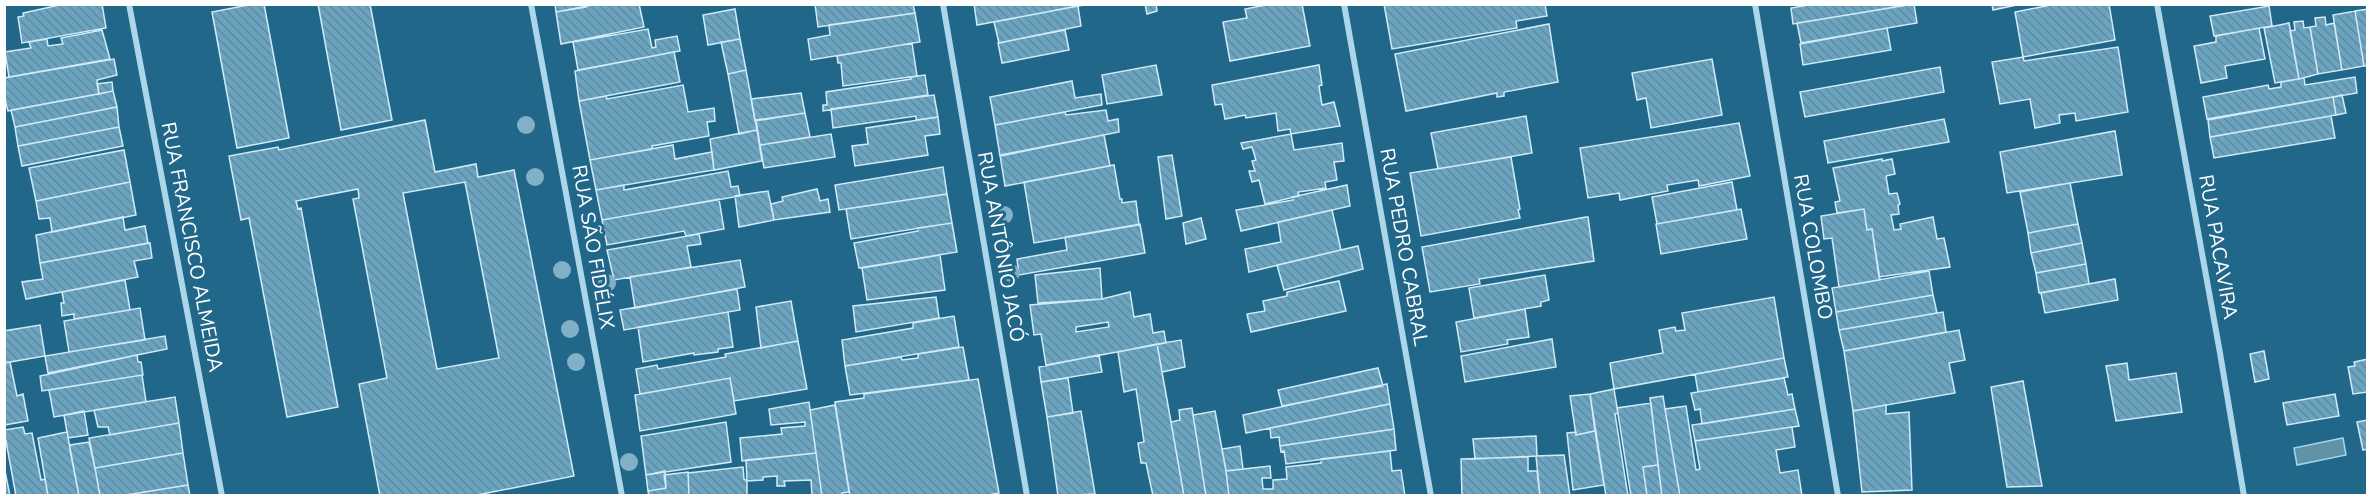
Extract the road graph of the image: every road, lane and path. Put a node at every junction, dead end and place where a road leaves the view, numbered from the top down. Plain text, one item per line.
1 (129, 4) edge
2 (531, 4) edge
3 (943, 4) edge
4 (1344, 4) edge
5 (1755, 4) edge
6 (2157, 4) edge
7 (222, 495) edge
8 (622, 495) edge
9 (1027, 495) edge
10 (1431, 495) edge
11 (1838, 495) edge
12 (2244, 495) edge

1 - 7 street, RUA FRANCISCO ALMEIDA
2 - 8 street, RUA SÃO FIDÉLIX
3 - 9 street, RUA ANTÔNIO JACÓ
4 - 10 street, RUA PEDRO CABRAL
5 - 11 street, RUA COLOMBO
6 - 12 street, RUA PACAVIRA

